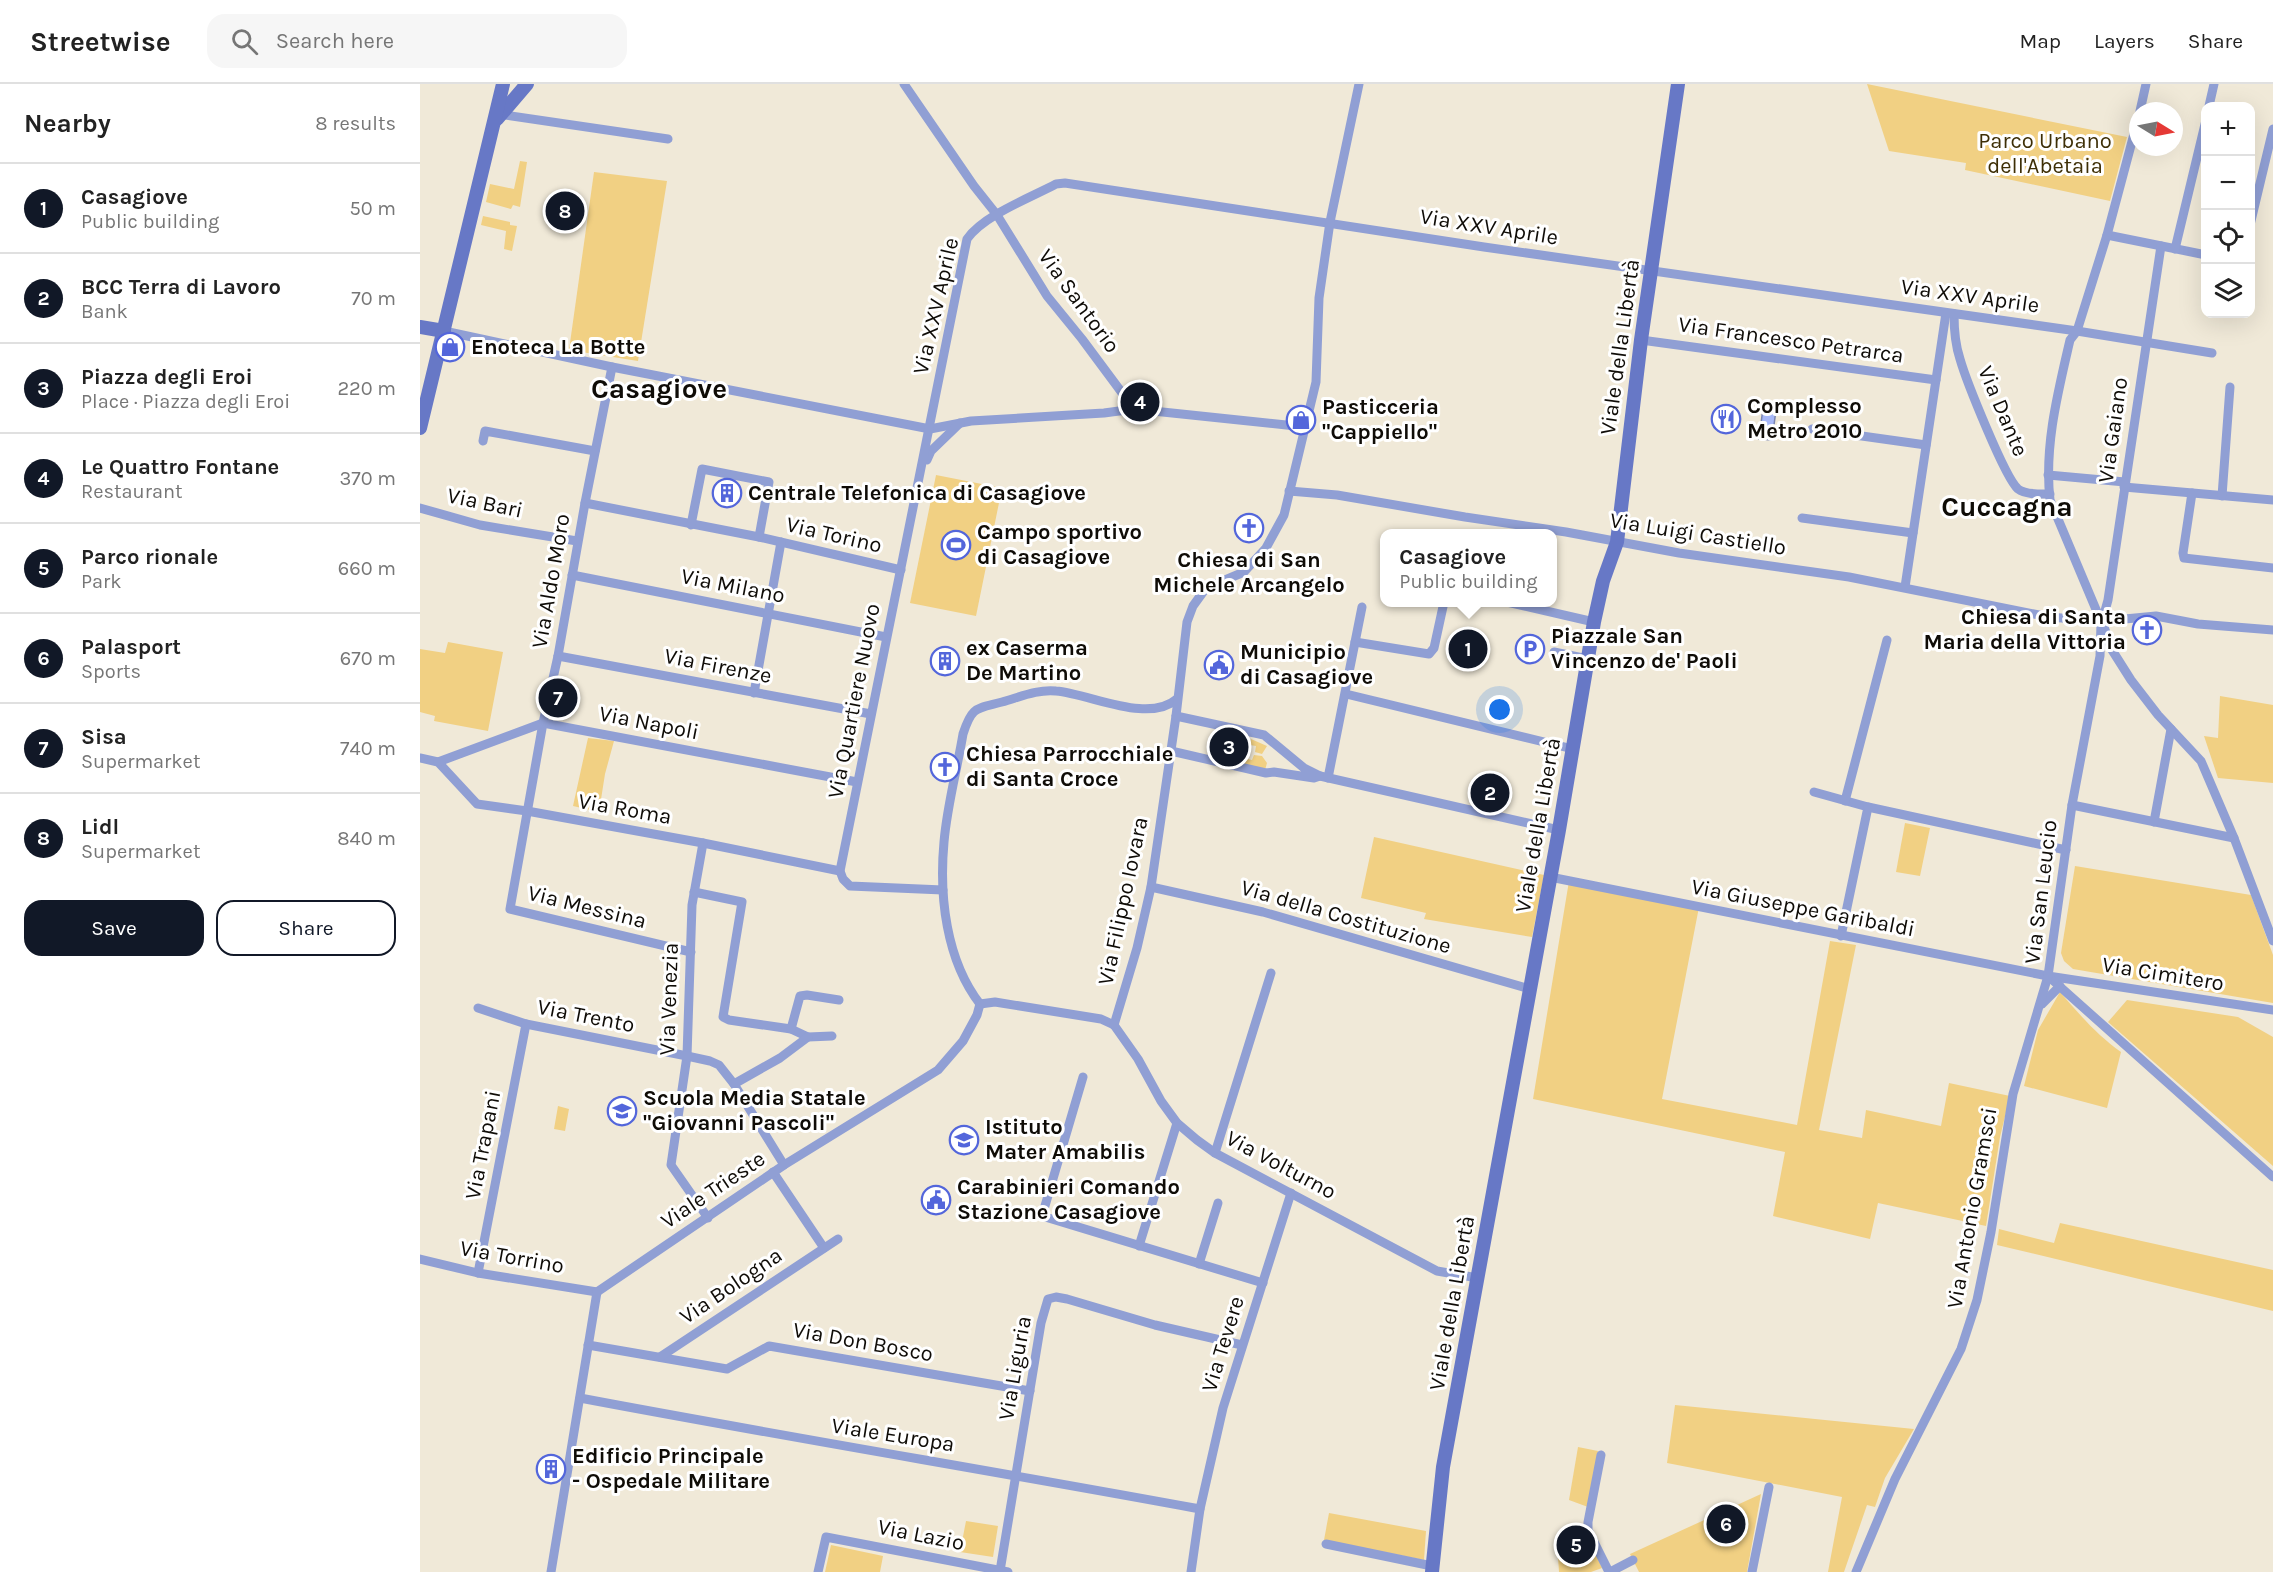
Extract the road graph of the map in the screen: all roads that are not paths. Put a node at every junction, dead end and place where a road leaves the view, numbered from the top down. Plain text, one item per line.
1 (503, 84) edge
2 (527, 84) edge
3 (904, 84) edge
4 (1359, 84) edge
5 (1678, 84) edge
6 (2146, 84) edge
7 (2214, 84) edge
8 (2142, 102) edge
9 (2210, 102) edge
10 (496, 117) junction
11 (2273, 129) edge
12 (2201, 137) edge
13 (668, 139) dead end
14 (2129, 153) edge
15 (2254, 210) edge
16 (997, 215) junction
17 (1330, 222) junction
18 (2107, 236) junction
19 (2161, 246) junction
20 (2175, 249) junction
21 (2201, 254) edge
22 (1651, 270) junction
23 (1950, 313) junction
24 (420, 327) edge
25 (444, 331) junction
26 (2077, 331) junction
27 (1641, 340) junction
28 (2146, 342) junction
29 (2212, 353) dead end
30 (612, 367) junction
31 (1936, 380) junction
32 (2230, 387) dead end
33 (1134, 409) junction
34 (960, 423) junction
35 (1305, 427) junction
36 (420, 428) edge
37 (930, 429) junction
38 (1812, 429) dead end
39 (483, 441) dead end
40 (1926, 445) junction
41 (595, 451) junction
42 (920, 476) junction
43 (2048, 476) junction
44 (2124, 485) junction
45 (1289, 491) junction
46 (2192, 493) junction
47 (2050, 494) junction
48 (2222, 496) junction
49 (2273, 501) edge
50 (585, 504) junction
51 (420, 508) edge
52 (1802, 518) dead end
53 (692, 525) junction
54 (1540, 529) edge
55 (1557, 532) edge
56 (1913, 532) junction
57 (759, 537) junction
58 (578, 541) junction
59 (781, 542) junction
60 (1617, 542) junction
61 (2273, 568) edge
62 (901, 570) junction
63 (572, 575) junction
64 (1905, 587) junction
65 (1444, 607) edge
66 (1525, 607) edge
67 (1362, 608) dead end
68 (768, 613) junction
69 (2102, 621) junction
70 (1594, 622) junction
71 (2273, 630) edge
72 (886, 636) junction
73 (1887, 640) dead end
74 (1356, 642) junction
75 (1554, 652) dead end
76 (558, 656) junction
77 (1588, 659) junction
78 (754, 693) junction
79 (1346, 694) junction
80 (1177, 699) junction
81 (871, 714) junction
82 (1176, 716) junction
83 (543, 723) junction
84 (2171, 729) junction
85 (1573, 749) junction
86 (1171, 751) junction
87 (420, 758) edge
88 (438, 762) junction
89 (1324, 777) junction
90 (858, 782) junction
91 (1814, 792) dead end
92 (1845, 801) junction
93 (2072, 805) junction
94 (1868, 807) junction
95 (527, 811) junction
96 (2154, 822) junction
97 (1559, 830) junction
98 (2234, 838) junction
99 (703, 843) junction
100 (2066, 850) junction
101 (840, 871) junction
102 (1550, 877) junction
103 (1151, 887) junction
104 (943, 890) junction
105 (694, 892) junction
106 (510, 909) joint
107 (1841, 936) junction
108 (2273, 941) edge
109 (691, 952) junction
110 (1271, 973) dead end
111 (2048, 976) junction
112 (2060, 986) junction
113 (1530, 989) junction
114 (839, 1000) dead end
115 (980, 1004) junction
116 (2040, 1006) junction
117 (478, 1008) dead end
118 (2273, 1010) edge
119 (526, 1024) junction
120 (1114, 1025) junction
121 (791, 1029) junction
122 (832, 1036) dead end
123 (808, 1037) junction
124 (687, 1056) junction
125 (1083, 1077) dead end
126 (734, 1084) junction
127 (1177, 1123) junction
128 (1215, 1153) junction
129 (784, 1165) junction
130 (773, 1172) junction
131 (2273, 1176) edge
132 (1291, 1192) junction
133 (1218, 1203) dead end
134 (708, 1218) junction
135 (838, 1239) dead end
136 (1139, 1246) junction
137 (824, 1248) junction
138 (420, 1259) edge
139 (1199, 1264) junction
140 (478, 1273) junction
141 (1478, 1278) junction
142 (1263, 1283) junction
143 (597, 1292) junction
144 (1242, 1344) junction
145 (588, 1345) junction
146 (660, 1357) junction
147 (1030, 1390) junction
148 (580, 1398) junction
149 (1601, 1455) dead end
150 (1016, 1475) junction
151 (1769, 1487) dead end
152 (1200, 1509) junction
153 (1326, 1544) dead end
154 (1633, 1560) dead end
155 (1432, 1569) edge
156 (550, 1572) edge
157 (818, 1572) edge
158 (1005, 1572) edge
159 (1191, 1572) edge
160 (1609, 1572) edge
161 (1752, 1572) edge
162 (1856, 1572) edge

1 - 10 street
2 - 10 street
3 - 16 street, Via Santorio
4 - 17 street, Via Filippo Iovara
5 - 22 street, Viale della Libertà
6 - 8 street
7 - 9 street
10 - 13 street
10 - 25 street
11 - 15 street
12 - 20 street
14 - 18 street
16 - 17 street, Via XXV Aprile
16 - 33 street, Via Santorio
16 - 37 street, Via XXV Aprile
17 - 22 street, Via XXV Aprile
17 - 35 street, Via Filippo Iovara
18 - 19 street
18 - 26 street
19 - 20 street
19 - 28 street, Via Gaiano
20 - 21 street
22 - 23 street, Via XXV Aprile
22 - 27 street, Viale della Libertà
23 - 26 street, Via XXV Aprile
23 - 31 street
23 - 47 street, Via Dante
24 - 25 street
25 - 30 street
25 - 36 street
26 - 28 street, Via XXV Aprile
26 - 43 street
27 - 31 street, Via Francesco Petrarca
27 - 60 street, Viale della Libertà
28 - 29 street, Via XXV Aprile
28 - 44 street, Via Gaiano
30 - 37 street
30 - 41 street, Via Aldo Moro
31 - 40 street
32 - 48 street
33 - 34 street
33 - 35 street
34 - 37 street
34 - 42 street
35 - 45 street, Via Filippo Iovara
37 - 42 street, Via Quartiere Nuovo
38 - 40 street
39 - 41 street
40 - 56 street
41 - 50 street, Via Aldo Moro
42 - 62 street, Via Quartiere Nuovo
43 - 44 street
43 - 47 street
44 - 46 street
44 - 69 street, Via Gaiano
45 - 54 street, Via Luigi Castiello
45 - 80 street, Via Filippo Iovara
46 - 48 street
46 - 61 street
47 - 69 street
48 - 49 street
50 - 53 street, Via Torino
50 - 58 street, Via Aldo Moro
51 - 58 street, Via Bari
52 - 56 street
53 - 57 street, Via Torino
53 - 57 street, Via Torino
55 - 60 street, Via Luigi Castiello
56 - 64 street
57 - 59 street, Via Torino
58 - 63 street, Via Aldo Moro
59 - 62 street, Via Torino
59 - 68 street
60 - 64 street, Via Luigi Castiello
60 - 70 street, Viale della Libertà
62 - 72 street, Via Quartiere Nuovo
63 - 68 street, Via Milano
63 - 76 street, Via Aldo Moro
64 - 69 street, Via Luigi Castiello
65 - 74 street
66 - 70 street
67 - 74 street
68 - 72 street, Via Milano
68 - 78 street
69 - 71 street, Via Luigi Castiello
69 - 84 street
69 - 93 street, Via San Leucio
70 - 77 street, Viale della Libertà
72 - 81 street, Via Quartiere Nuovo
73 - 92 street
74 - 79 street
75 - 77 street
76 - 78 street, Via Firenze
76 - 83 street, Via Aldo Moro
77 - 85 street, Viale della Libertà
78 - 81 street, Via Firenze
79 - 85 street
79 - 89 street
80 - 82 street, Via Filippo Iovara
80 - 104 street
81 - 90 street, Via Quartiere Nuovo
82 - 86 street, Via Filippo Iovara
82 - 89 street
83 - 88 street
83 - 90 street, Via Napoli
83 - 95 street, Via Aldo Moro
84 - 96 street
84 - 98 street
85 - 97 street, Viale della Libertà
86 - 89 street
86 - 103 street, Via Filippo Iovara
87 - 88 street
88 - 95 street, Via Roma
89 - 97 street
90 - 101 street, Via Quartiere Nuovo
91 - 92 street
92 - 94 street
93 - 96 street
93 - 100 street, Via San Leucio
94 - 100 street
94 - 107 street
95 - 99 street, Via Roma
95 - 106 street, Via Aldo Moro
96 - 98 street
97 - 102 street, Viale della Libertà
98 - 108 street
99 - 101 street, Via Roma
99 - 105 street, Via Venezia
100 - 111 street, Via San Leucio
101 - 104 street
102 - 107 street, Via Giuseppe Garibaldi
102 - 113 street, Viale della Libertà
103 - 113 street, Via della Costituzione
103 - 120 street, Via Filippo Iovara
104 - 115 street
105 - 109 street, Via Venezia
105 - 121 street
106 - 109 street, Via Messina
107 - 111 street, Via Giuseppe Garibaldi
109 - 124 street, Via Venezia
110 - 128 street
111 - 112 street, Via San Leucio
111 - 116 street, Via Antonio Gramsci
111 - 118 street, Via Cimitero
112 - 116 street
112 - 131 street, Via San Leucio
113 - 141 street, Viale della Libertà
114 - 121 street
115 - 120 street
115 - 129 street, Viale Trieste
116 - 162 street, Via Antonio Gramsci
117 - 119 street, Via Trento
119 - 124 street, Via Trento
119 - 140 street, Via Trapani
120 - 127 street, Via Volturno
121 - 123 street
122 - 123 street
123 - 126 street
124 - 126 street, Via Trento
124 - 134 street, Via Venezia
125 - 136 street
126 - 129 street, Via Trento
127 - 128 street, Via Volturno
127 - 136 street
128 - 132 street, Via Volturno
129 - 130 street, Viale Trieste
130 - 134 street, Viale Trieste
130 - 137 street
132 - 141 street, Via Volturno
132 - 142 street, Via Tevere
133 - 139 street
134 - 143 street, Viale Trieste
135 - 137 street, Via Bologna
136 - 139 street
137 - 146 street, Via Bologna
138 - 140 street, Via Torrino
139 - 142 street
140 - 143 street, Via Torrino
141 - 155 street, Viale della Libertà
142 - 144 street, Via Tevere
143 - 145 street
144 - 147 street, Via Liguria
144 - 152 street, Via Tevere
145 - 146 street, Via Don Bosco
145 - 148 street
146 - 147 street, Via Don Bosco
147 - 150 street, Via Liguria
148 - 150 street, Viale Europa
148 - 156 street
149 - 160 street
150 - 152 street, Viale Europa
150 - 158 street, Via Liguria
151 - 161 street
152 - 159 street, Via Tevere
153 - 155 street
154 - 160 street
157 - 158 street, Via Lazio

